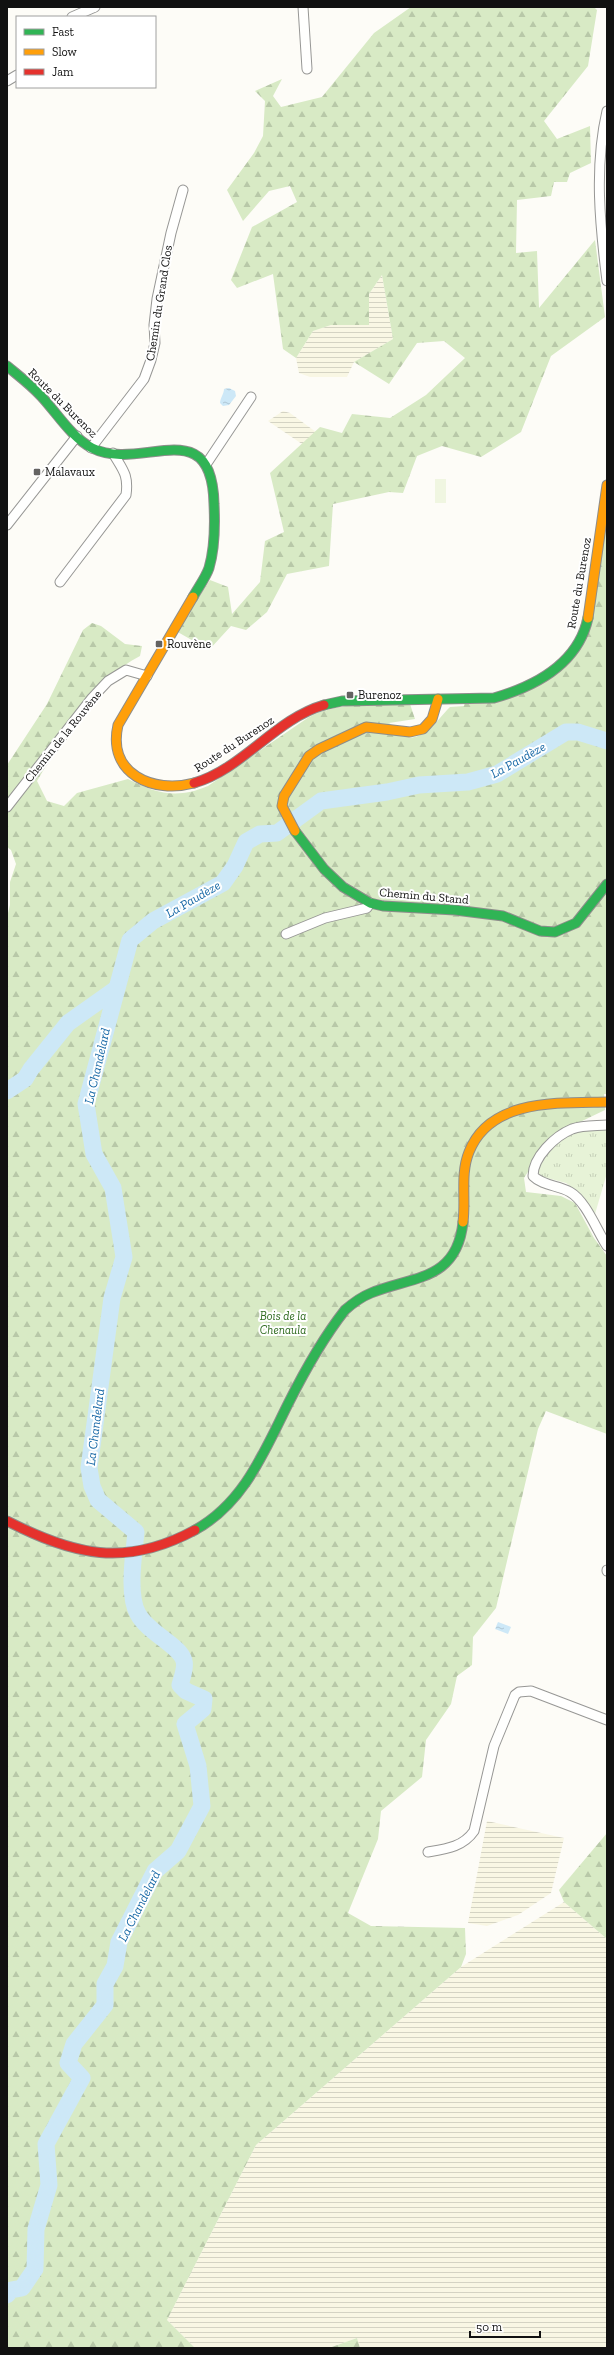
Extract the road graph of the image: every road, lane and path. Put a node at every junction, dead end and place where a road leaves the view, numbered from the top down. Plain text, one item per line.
1 (94, 7) edge
2 (303, 7) edge
3 (74, 16) edge
4 (307, 69) dead end
5 (16, 75) edge
6 (7, 81) edge
7 (607, 111) edge
8 (183, 190) dead end
9 (607, 281) edge
10 (7, 366) edge
11 (251, 396) dead end
12 (77, 436) junction
13 (91, 448) junction
14 (112, 453) junction
15 (207, 463) junction
16 (607, 485) edge
17 (7, 525) edge
18 (60, 582) dead end
19 (147, 676) junction
20 (438, 700) junction
21 (7, 807) edge
22 (607, 884) edge
23 (370, 903) junction
24 (286, 934) dead end
25 (607, 1102) edge
26 (607, 1125) edge
27 (607, 1246) edge
28 (7, 1521) edge
29 (607, 1720) edge
30 (428, 1852) dead end

1 - 3 street
2 - 4 street
5 - 6 street
7 - 9 street
8 - 13 street, Chemin du Grand Clos
10 - 12 street, Route du Burenoz
11 - 15 street
12 - 13 street, Route du Burenoz
12 - 17 street
13 - 14 street, Route du Burenoz
14 - 15 street, Route du Burenoz
14 - 18 street
15 - 19 street, Route du Burenoz
16 - 20 street, Route du Burenoz
19 - 20 street, Route du Burenoz
19 - 21 street, Chemin de la Rouvène
20 - 23 street, Chemin du Stand
22 - 23 street, Chemin du Stand
23 - 24 street
25 - 28 street
26 - 27 street
29 - 30 street

